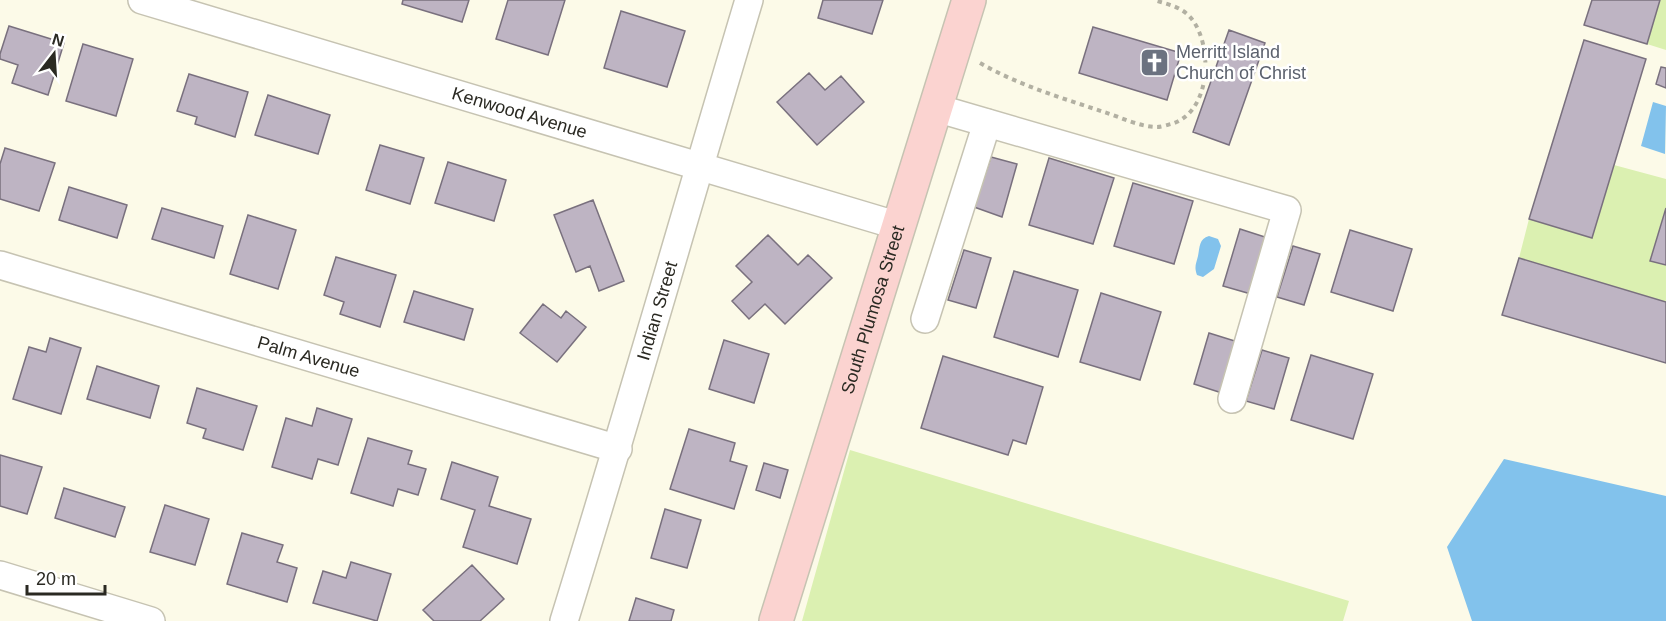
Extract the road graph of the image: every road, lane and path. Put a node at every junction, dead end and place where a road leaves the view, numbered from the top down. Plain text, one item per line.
1 (142, 0) edge
2 (749, 0) edge
3 (969, 0) edge
4 (1154, 0) edge
5 (955, 47) junction
6 (936, 108) junction
7 (987, 123) junction
8 (699, 166) junction
9 (899, 226) junction
10 (0, 266) edge
11 (925, 319) dead end
12 (1232, 399) dead end
13 (618, 449) junction
14 (0, 575) edge
15 (151, 621) edge
16 (564, 621) edge
17 (776, 621) edge

1 - 8 street, Kenwood Avenue
2 - 8 street, Indian Street
3 - 5 street, South Plumosa Street
4 - 5 path
5 - 6 street, South Plumosa Street
6 - 7 street
6 - 9 street, South Plumosa Street
7 - 11 street
7 - 12 street
8 - 9 street, Kenwood Avenue
8 - 13 street, Indian Street
9 - 17 street, South Plumosa Street
10 - 13 street, Palm Avenue
13 - 16 street, Indian Street
14 - 15 street

